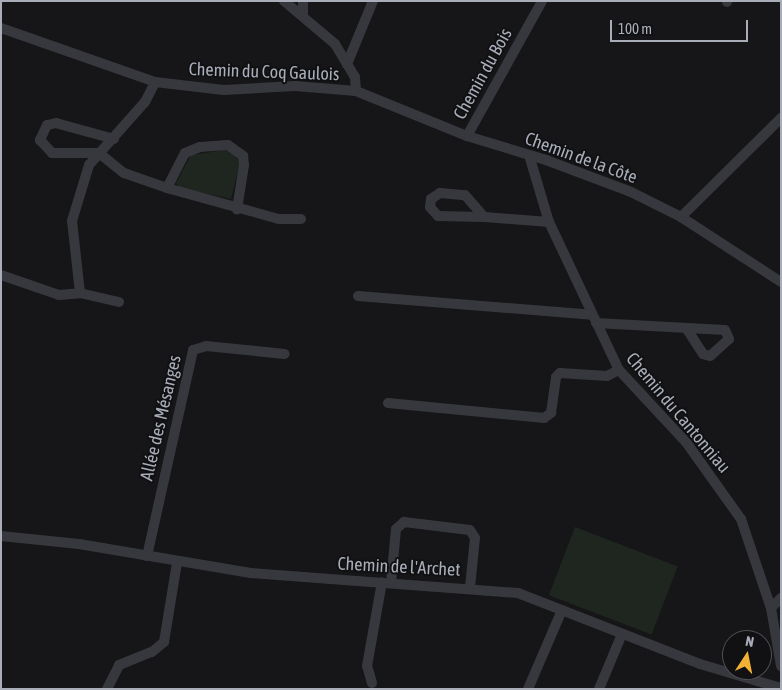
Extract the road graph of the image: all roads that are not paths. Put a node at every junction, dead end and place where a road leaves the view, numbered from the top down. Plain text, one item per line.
1 (284, 1) edge
2 (303, 1) edge
3 (373, 1) edge
4 (542, 1) edge
5 (302, 15) junction
6 (1, 28) edge
7 (347, 64) junction
8 (155, 82) junction
9 (356, 91) junction
10 (781, 118) edge
11 (467, 136) junction
12 (114, 139) junction
13 (99, 153) junction
14 (529, 155) junction
15 (167, 188) junction
16 (237, 209) junction
17 (484, 217) junction
18 (681, 217) junction
19 (301, 219) dead end
20 (549, 222) junction
21 (1, 275) edge
22 (781, 282) edge
23 (80, 293) junction
24 (358, 296) dead end
25 (119, 302) dead end
26 (594, 319) junction
27 (687, 329) dead end
28 (285, 354) dead end
29 (619, 370) junction
30 (388, 403) dead end
31 (1, 536) edge
32 (147, 556) junction
33 (177, 563) junction
34 (387, 582) junction
35 (470, 587) junction
36 (781, 598) edge
37 (771, 608) junction
38 (562, 610) junction
39 (622, 634) junction
40 (781, 666) edge
41 (372, 683) dead end
42 (781, 688) edge
43 (107, 689) edge
44 (528, 689) edge
45 (599, 689) edge

1 - 5 street
2 - 5 street
3 - 7 street
4 - 11 street, Chemin du Bois
5 - 7 street
6 - 8 street, Chemin du Coq Gaulois
7 - 9 street
8 - 9 street, Chemin du Coq Gaulois
8 - 12 street
9 - 11 street, Chemin de la Côte
10 - 18 street
11 - 14 street, Chemin de la Côte
12 - 13 street
12 - 13 street
13 - 15 street
13 - 23 street
14 - 18 street, Chemin de la Côte
14 - 20 street, Chemin du Cantonniau
15 - 16 street
15 - 16 street
16 - 19 street
17 - 17 street
17 - 20 street
18 - 22 street, Chemin de la Côte
20 - 26 street, Chemin du Cantonniau
21 - 23 street
23 - 25 street
24 - 26 street
26 - 27 street
26 - 29 street, Chemin du Cantonniau
28 - 32 street, Allée des Mésanges
29 - 30 street
29 - 37 street, Chemin du Cantonniau
31 - 32 street, Chemin de l'Archet
32 - 33 street, Chemin de l'Archet
33 - 34 street, Chemin de l'Archet
33 - 43 street
34 - 35 street, Chemin de l'Archet
34 - 35 street
34 - 41 street
35 - 38 street, Chemin de l'Archet
36 - 37 street
37 - 40 street, Chemin du Cantonniau
38 - 39 street, Chemin de l'Archet
38 - 44 street
39 - 42 street, Chemin de l'Archet
39 - 45 street

